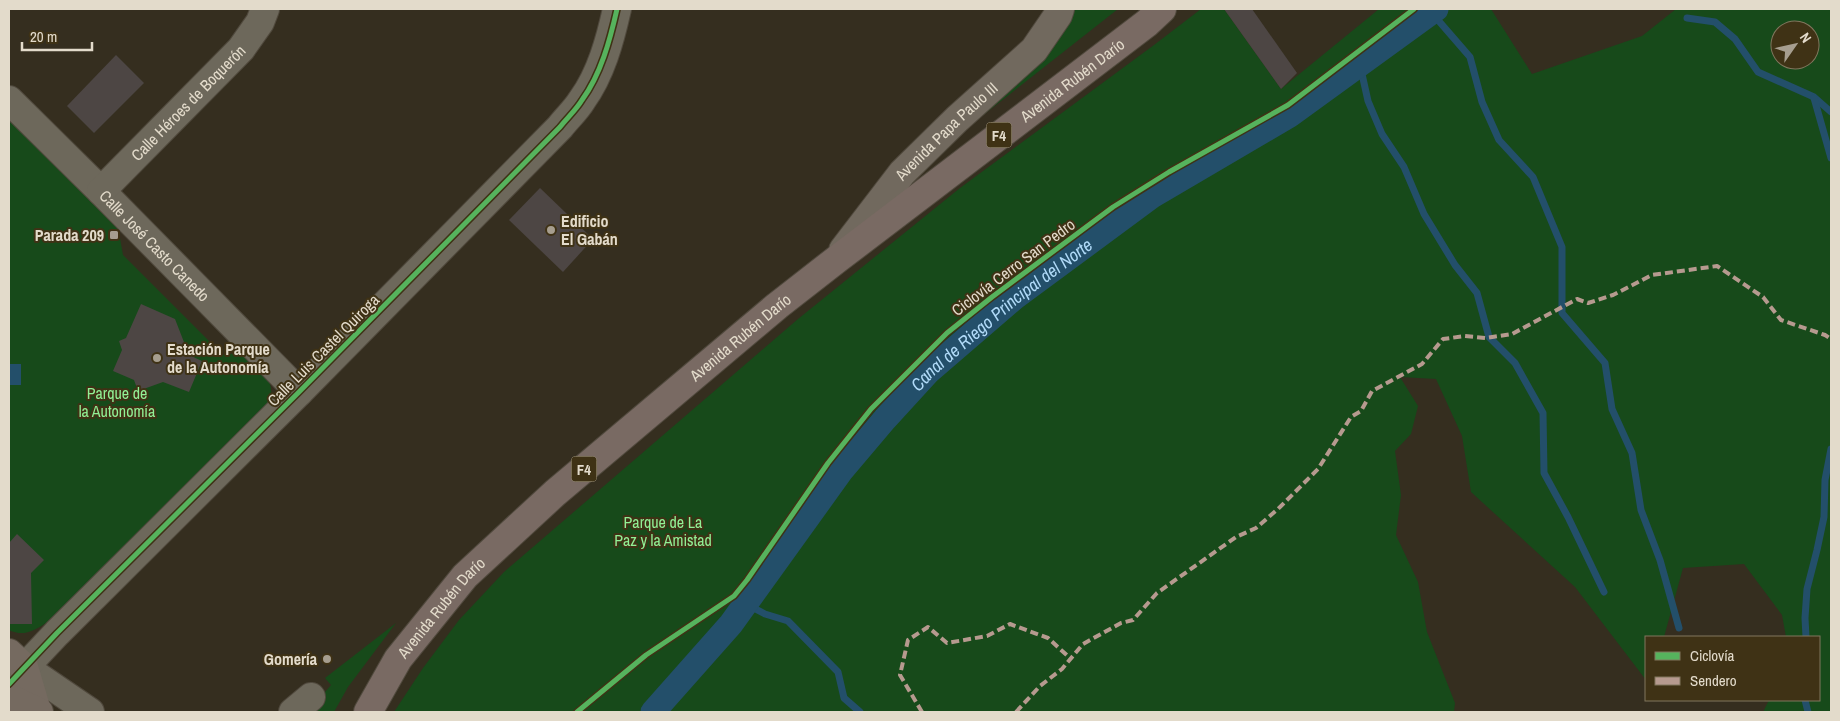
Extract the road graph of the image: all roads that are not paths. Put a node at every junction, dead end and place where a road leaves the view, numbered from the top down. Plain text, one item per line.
1 (265, 9) edge
2 (617, 9) edge
3 (1060, 9) edge
4 (1162, 9) edge
5 (9, 100) edge
6 (101, 191) junction
7 (836, 260) junction
8 (299, 392) junction
9 (14, 668) edge
10 (9, 698) edge
11 (37, 712) edge
12 (90, 712) edge
13 (368, 712) edge

1 - 6 street, Calle Héroes de Boquerón
2 - 8 street, Calle Luis Castel Quiroga
3 - 7 main road, Avenida Papa Paulo III
4 - 7 highway, Avenida Rubén Darío / F4
5 - 6 street, Calle José Casto Canedo
6 - 8 street, Calle José Casto Canedo
7 - 13 highway, Avenida Rubén Darío / F4
8 - 9 street, Calle Luis Castel Quiroga
9 - 11 main road
9 - 12 street
10 - 11 main road

